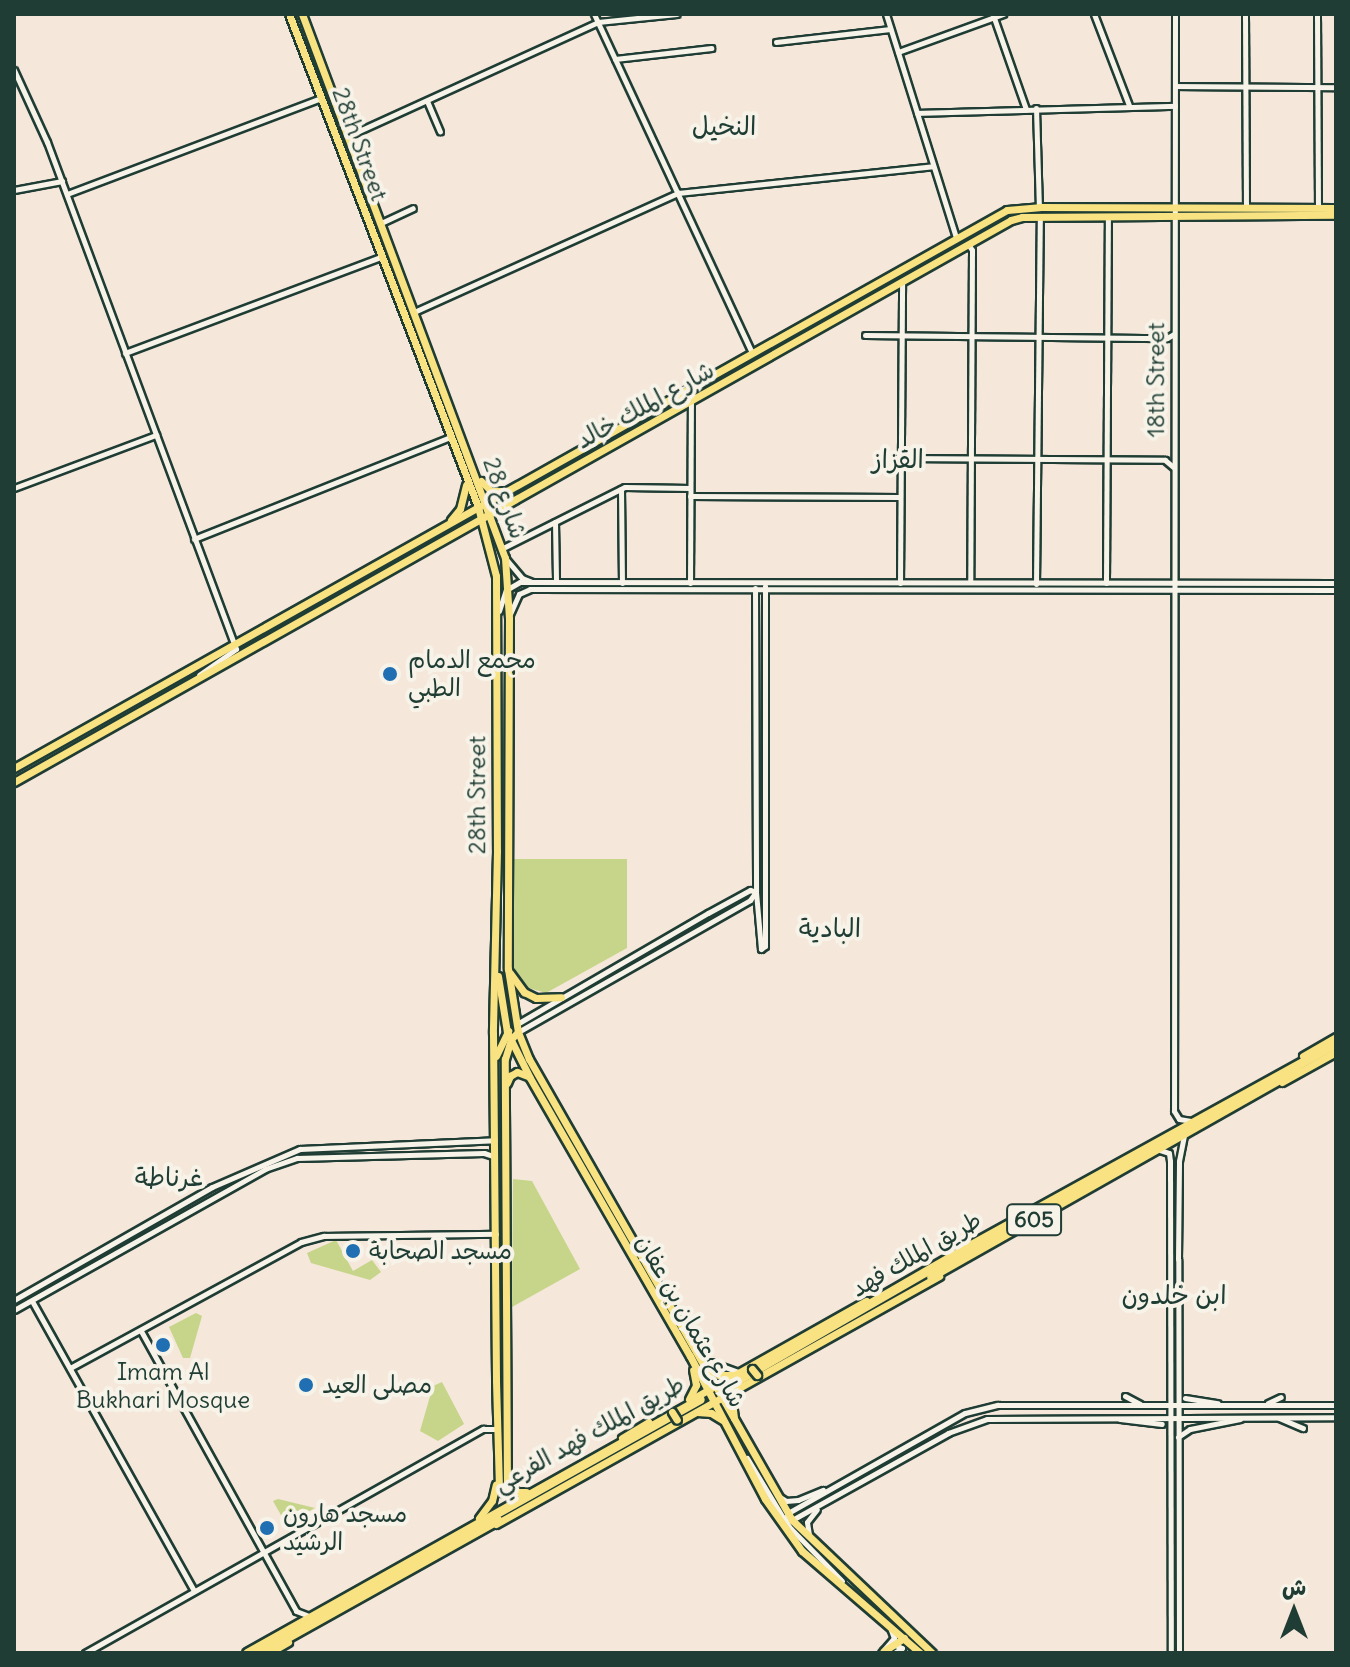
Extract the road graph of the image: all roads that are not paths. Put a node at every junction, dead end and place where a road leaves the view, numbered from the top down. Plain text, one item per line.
1 (289, 14) edge
2 (302, 14) edge
3 (594, 14) edge
4 (677, 14) edge
5 (886, 14) edge
6 (1003, 14) edge
7 (1094, 14) edge
8 (1175, 14) edge
9 (1245, 14) edge
10 (1317, 14) edge
11 (994, 16) edge
12 (598, 22) junction
13 (890, 29) junction
14 (776, 42) dead end
15 (711, 48) dead end
16 (898, 52) junction
17 (615, 59) junction
18 (14, 70) edge
19 (1175, 86) junction
20 (1245, 87) junction
21 (1317, 87) junction
22 (1336, 87) edge
23 (322, 98) junction
24 (427, 101) junction
25 (1129, 105) junction
26 (1175, 106) junction
27 (1036, 108) junction
28 (1026, 109) junction
29 (917, 113) junction
30 (440, 131) dead end
31 (348, 136) junction
32 (933, 166) junction
33 (62, 181) junction
34 (14, 190) edge
35 (678, 193) junction
36 (67, 194) junction
37 (1174, 206) junction
38 (1039, 207) junction
39 (413, 208) dead end
40 (1246, 208) junction
41 (1318, 208) junction
42 (1336, 208) edge
43 (1336, 215) edge
44 (1174, 216) junction
45 (1040, 217) junction
46 (1108, 217) junction
47 (381, 223) junction
48 (956, 238) junction
49 (968, 243) junction
50 (381, 257) junction
51 (902, 282) junction
52 (414, 312) junction
53 (972, 333) junction
54 (901, 334) junction
55 (1174, 334) junction
56 (865, 335) dead end
57 (1038, 335) junction
58 (1106, 338) junction
59 (125, 353) junction
60 (752, 353) junction
61 (691, 403) junction
62 (156, 435) junction
63 (450, 437) junction
64 (900, 458) junction
65 (971, 459) junction
66 (1037, 459) junction
67 (1106, 460) junction
68 (1174, 467) junction
69 (465, 474) junction
70 (476, 475) junction
71 (14, 488) edge
72 (690, 488) junction
73 (621, 489) junction
74 (510, 490) junction
75 (690, 496) junction
76 (900, 497) junction
77 (487, 503) junction
78 (478, 507) junction
79 (502, 508) junction
80 (491, 515) junction
81 (482, 519) junction
82 (555, 522) junction
83 (443, 527) junction
84 (496, 528) junction
85 (465, 530) junction
86 (194, 539) junction
87 (488, 540) junction
88 (503, 548) junction
89 (505, 558) junction
90 (535, 582) junction
91 (556, 582) junction
92 (970, 582) junction
93 (622, 583) junction
94 (690, 583) junction
95 (900, 583) junction
96 (1036, 583) junction
97 (1106, 583) junction
98 (1336, 583) edge
99 (755, 586) junction
100 (765, 586) junction
101 (1174, 587) junction
102 (1024, 589) junction
103 (506, 590) junction
104 (1336, 590) edge
105 (509, 618) junction
106 (497, 619) junction
107 (234, 646) junction
108 (192, 683) junction
109 (14, 768) edge
110 (14, 782) edge
111 (756, 892) junction
112 (495, 964) junction
113 (508, 969) junction
114 (561, 997) junction
115 (517, 1029) junction
116 (509, 1036) junction
117 (1336, 1045) edge
118 (493, 1063) junction
119 (530, 1078) junction
120 (506, 1089) junction
121 (1192, 1121) junction
122 (1184, 1136) junction
123 (496, 1140) junction
124 (481, 1144) junction
125 (1155, 1151) junction
126 (477, 1153) junction
127 (1170, 1161) junction
128 (1179, 1161) junction
129 (495, 1163) junction
130 (496, 1234) junction
131 (952, 1255) junction
132 (965, 1259) junction
133 (14, 1300) edge
134 (32, 1301) junction
135 (14, 1310) edge
136 (141, 1331) junction
137 (690, 1356) junction
138 (704, 1363) junction
139 (70, 1368) junction
140 (752, 1371) junction
141 (741, 1387) junction
142 (711, 1389) junction
143 (1125, 1396) dead end
144 (1281, 1397) dead end
145 (1185, 1398) dead end
146 (717, 1400) junction
147 (686, 1402) junction
148 (1141, 1405) junction
149 (1171, 1405) junction
150 (1179, 1405) junction
151 (1264, 1405) junction
152 (1336, 1405) edge
153 (1231, 1406) junction
154 (695, 1413) junction
155 (1108, 1416) junction
156 (1171, 1416) junction
157 (1179, 1416) junction
158 (1252, 1416) junction
159 (1274, 1416) junction
160 (673, 1417) junction
161 (1336, 1417) edge
162 (1162, 1424) dead end
163 (731, 1425) junction
164 (1303, 1428) dead end
165 (497, 1429) junction
166 (1177, 1438) junction
167 (735, 1440) junction
168 (502, 1470) junction
169 (842, 1482) junction
170 (526, 1492) junction
171 (774, 1492) junction
172 (831, 1499) junction
173 (479, 1518) junction
174 (788, 1518) junction
175 (479, 1532) junction
176 (809, 1536) dead end
177 (265, 1552) junction
178 (416, 1557) junction
179 (194, 1591) junction
180 (858, 1598) junction
181 (313, 1615) junction
182 (886, 1623) junction
183 (305, 1630) junction
184 (904, 1638) junction
185 (921, 1643) junction
186 (251, 1652) edge
187 (882, 1652) edge
188 (85, 1653) edge
189 (269, 1653) edge
190 (897, 1653) edge
191 (918, 1653) edge
192 (932, 1653) edge
193 (1171, 1653) edge
194 (1179, 1653) edge

1 - 23 main road, 28th Street
2 - 31 main road, شارع 28
3 - 12 street
4 - 12 street
5 - 13 street
6 - 11 street
7 - 25 street
8 - 19 street, 18th Street
9 - 20 street
10 - 21 street
11 - 16 street
11 - 28 street
12 - 17 street
12 - 24 street
13 - 14 street
13 - 16 street
15 - 17 street
16 - 29 street
17 - 35 street
18 - 33 street
19 - 20 street
19 - 26 street, 18th Street
20 - 21 street
20 - 40 street
21 - 22 street
21 - 41 street
23 - 36 street
23 - 50 main road, 28th Street
24 - 30 street
24 - 31 street
25 - 26 street
25 - 27 street
26 - 37 street, 18th Street
27 - 28 street
27 - 38 street
28 - 29 street
29 - 32 street
31 - 47 main road, شارع 28
32 - 35 street
32 - 48 street
33 - 34 street
33 - 36 street
35 - 52 street
35 - 60 street
36 - 59 street
37 - 38 main road, شارع الملك خالد
37 - 40 main road, شارع الملك خالد
37 - 44 street, 18th Street
38 - 48 main road, شارع الملك خالد
39 - 47 street
40 - 41 main road, شارع الملك خالد
41 - 42 main road, شارع الملك خالد
43 - 44 main road, شارع الملك خالد
44 - 46 main road, شارع الملك خالد
44 - 55 street, 18th Street
45 - 46 main road, شارع الملك خالد
45 - 49 main road, شارع الملك خالد
45 - 57 street
46 - 58 street
47 - 52 main road, شارع 28
48 - 60 main road, شارع الملك خالد
49 - 51 main road, شارع الملك خالد
49 - 53 street
50 - 59 street
50 - 63 main road, 28th Street
51 - 54 street
51 - 61 main road, شارع الملك خالد
52 - 70 main road, شارع 28
53 - 54 street
53 - 57 street
53 - 65 street
54 - 56 street
54 - 64 street
55 - 58 street
55 - 68 street, 18th Street
57 - 58 street
57 - 66 street
58 - 67 street
59 - 62 street
60 - 74 main road, شارع الملك خالد
61 - 72 street
61 - 79 main road, شارع الملك خالد
62 - 71 street
62 - 86 street
63 - 69 main road, 28th Street
63 - 86 street
64 - 65 street
64 - 76 street
65 - 66 street
65 - 92 street
66 - 67 street
66 - 96 street
67 - 68 street
67 - 97 street
68 - 101 street, 18th Street
69 - 78 main road, 28th Street
69 - 83 main road
70 - 74 main road
70 - 77 main road, شارع 28
72 - 73 street
72 - 75 street
73 - 82 street
73 - 93 street
74 - 77 main road, شارع الملك خالد
75 - 76 street
75 - 94 street
76 - 95 street
77 - 78 main road, شارع الملك خالد
77 - 80 main road, شارع 28
78 - 81 main road, 28th Street
78 - 83 main road, شارع الملك خالد
79 - 80 main road, شارع الملك خالد
79 - 84 main road
80 - 81 main road, شارع الملك خالد
80 - 84 main road, شارع 28
81 - 85 main road, شارع الملك خالد
81 - 87 main road, 28th Street
82 - 88 street
82 - 91 street
83 - 107 main road, شارع الملك خالد
84 - 88 main road, شارع 28
85 - 87 main road
85 - 108 main road, شارع الملك خالد
86 - 107 street
87 - 106 main road, 28th Street
88 - 89 main road, شارع 28
89 - 90 street
89 - 103 main road, شارع 28
90 - 91 street
90 - 103 street
91 - 93 street
92 - 95 street
92 - 96 street
93 - 94 street
94 - 99 street
95 - 100 street
96 - 97 street
96 - 102 street
97 - 101 street
98 - 101 street
99 - 100 street
99 - 105 street
99 - 111 street
100 - 102 street
100 - 111 street
101 - 102 street
101 - 104 street
101 - 121 street, 18th Street
103 - 105 main road, شارع 28
103 - 106 street
105 - 113 main road, شارع 28
106 - 112 main road, 28th Street
107 - 108 street
107 - 109 main road, شارع الملك خالد
108 - 110 main road, شارع الملك خالد
111 - 114 street
111 - 115 street
112 - 116 main road, شارع عثمان بن عفان
112 - 118 main road, 28th Street
113 - 114 main road
113 - 115 main road, شارع 28
114 - 115 street
115 - 116 main road
115 - 138 main road, شارع عثمان بن عفان
116 - 118 main road
116 - 119 main road, شارع عثمان بن عفان
116 - 120 main road
117 - 121 highway, طريق الملك فهد / 605
117 - 122 highway, طريق الملك فهد / 605
118 - 123 main road, 28th Street
119 - 120 main road
119 - 137 main road, شارع عثمان بن عفان
120 - 168 main road
121 - 131 highway, طريق الملك فهد / 605
122 - 125 highway, طريق الملك فهد / 605
122 - 128 street
123 - 124 street
123 - 129 main road, 28th Street
124 - 126 street
124 - 133 street
125 - 127 street
125 - 132 highway, طريق الملك فهد / 605
126 - 129 street
126 - 134 street
127 - 128 street
127 - 149 street
128 - 150 street
129 - 130 main road, 28th Street
130 - 136 street
130 - 165 main road, 28th Street
131 - 132 highway, طريق الملك فهد / 605
131 - 140 main road, طريق الملك فهد الفرعي
132 - 140 main road, طريق الملك فهد الفرعي
134 - 135 street
134 - 139 street
136 - 139 street
136 - 177 street
137 - 142 main road, شارع عثمان بن عفان
137 - 147 main road
138 - 140 main road
138 - 142 main road, شارع عثمان بن عفان
139 - 179 street
140 - 141 main road, طريق الملك فهد الفرعي
140 - 142 main road, طريق الملك فهد الفرعي
141 - 146 main road, طريق الملك فهد الفرعي
141 - 163 main road
142 - 146 main road, شارع عثمان بن عفان
142 - 147 main road, طريق الملك فهد الفرعي
143 - 148 street
144 - 151 street
145 - 153 street
146 - 154 main road, طريق الملك فهد الفرعي
146 - 163 main road, شارع عثمان بن عفان
147 - 160 main road, طريق الملك فهد الفرعي
148 - 149 street
148 - 169 street
149 - 150 street
149 - 156 street
150 - 153 street
150 - 157 street
151 - 152 street
151 - 153 street
154 - 160 main road, طريق الملك فهد الفرعي
154 - 163 main road
155 - 156 street
155 - 162 street
155 - 172 street
156 - 157 street
156 - 193 street
157 - 158 street
157 - 166 street
158 - 159 street
158 - 166 street
159 - 161 street
159 - 164 street
160 - 170 main road, طريق الملك فهد الفرعي
160 - 175 main road, طريق الملك فهد الفرعي
163 - 167 main road, شارع عثمان بن عفان
163 - 171 main road, شارع عثمان بن عفان
165 - 168 main road, 28th Street
165 - 177 street
166 - 194 street
167 - 174 street
167 - 180 main road, شارع عثمان بن عفان
168 - 170 main road
168 - 173 main road
169 - 171 street
169 - 174 street
170 - 173 main road, طريق الملك فهد الفرعي
171 - 174 main road, شارع عثمان بن عفان
172 - 174 street
172 - 176 street
173 - 178 main road, طريق الملك فهد الفرعي
174 - 180 street
174 - 185 main road, شارع عثمان بن عفان
175 - 178 highway
175 - 183 highway
177 - 179 street
177 - 181 street
178 - 181 highway
179 - 188 street
180 - 182 main road, شارع عثمان بن عفان
181 - 186 highway
182 - 184 main road, شارع عثمان بن عفان
182 - 187 street
183 - 186 highway
183 - 189 main road
184 - 185 main road
184 - 187 main road
184 - 191 main road, شارع عثمان بن عفان
185 - 192 main road, شارع عثمان بن عفان
187 - 190 street
190 - 191 street

